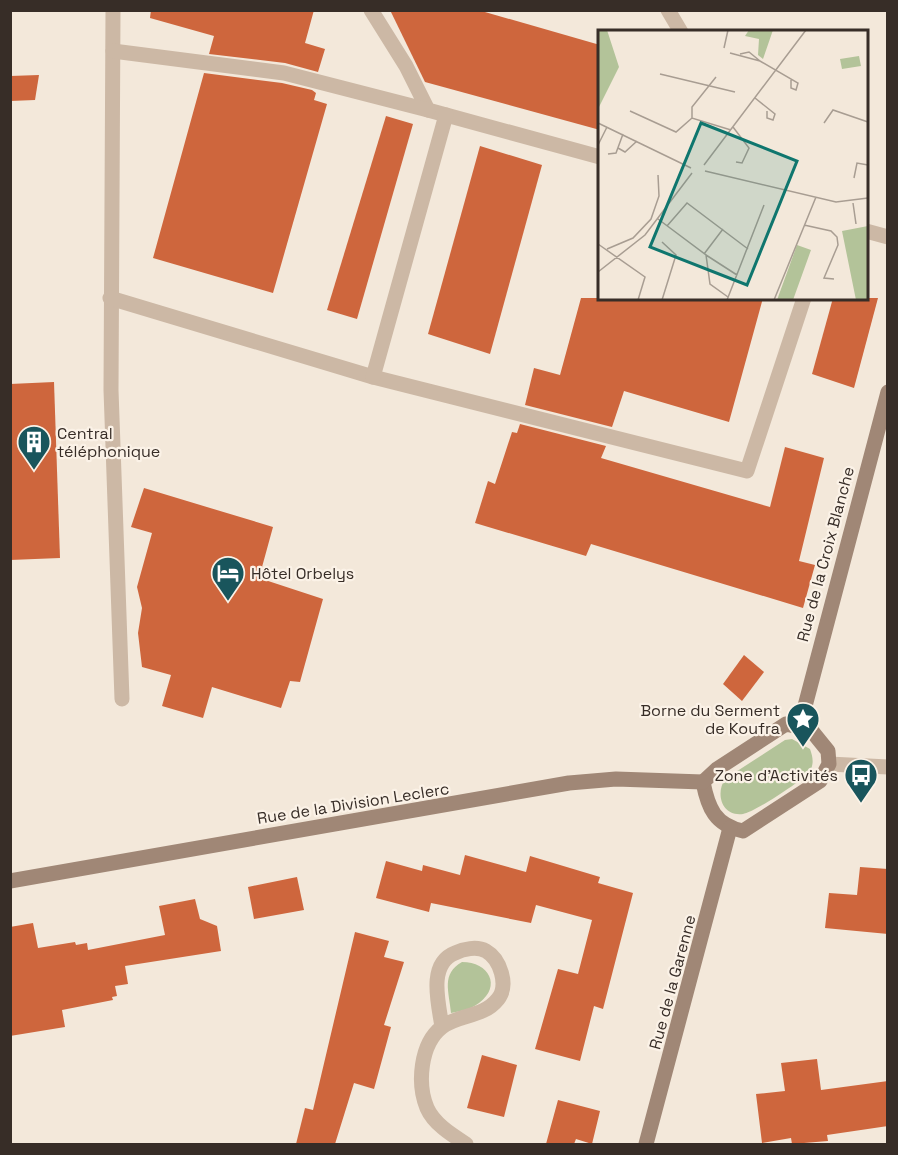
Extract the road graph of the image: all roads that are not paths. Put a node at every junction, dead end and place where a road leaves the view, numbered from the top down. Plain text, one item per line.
1 (113, 10) edge
2 (370, 10) edge
3 (668, 10) edge
4 (680, 30) edge
5 (112, 51) junction
6 (428, 110) junction
7 (446, 115) junction
8 (598, 156) edge
9 (868, 231) edge
10 (888, 237) edge
11 (110, 298) junction
12 (803, 300) edge
13 (373, 377) junction
14 (888, 392) edge
15 (122, 699) dead end
16 (800, 725) junction
17 (829, 764) junction
18 (888, 767) edge
19 (703, 782) junction
20 (730, 828) junction
21 (10, 881) edge
22 (442, 1027) junction
23 (466, 1144) edge
24 (646, 1144) edge

1 - 5 street
2 - 6 street
3 - 4 street
5 - 6 street
5 - 11 street
6 - 7 street
7 - 8 street
7 - 13 street
9 - 10 street
11 - 13 street
11 - 15 street
12 - 13 street
14 - 16 street, Rue de la Croix Blanche
16 - 17 street
16 - 19 street
17 - 18 street
17 - 20 street
19 - 20 street
19 - 21 street, Rue de la Division Leclerc
20 - 24 street, Rue de la Garenne
22 - 22 street
22 - 23 street

